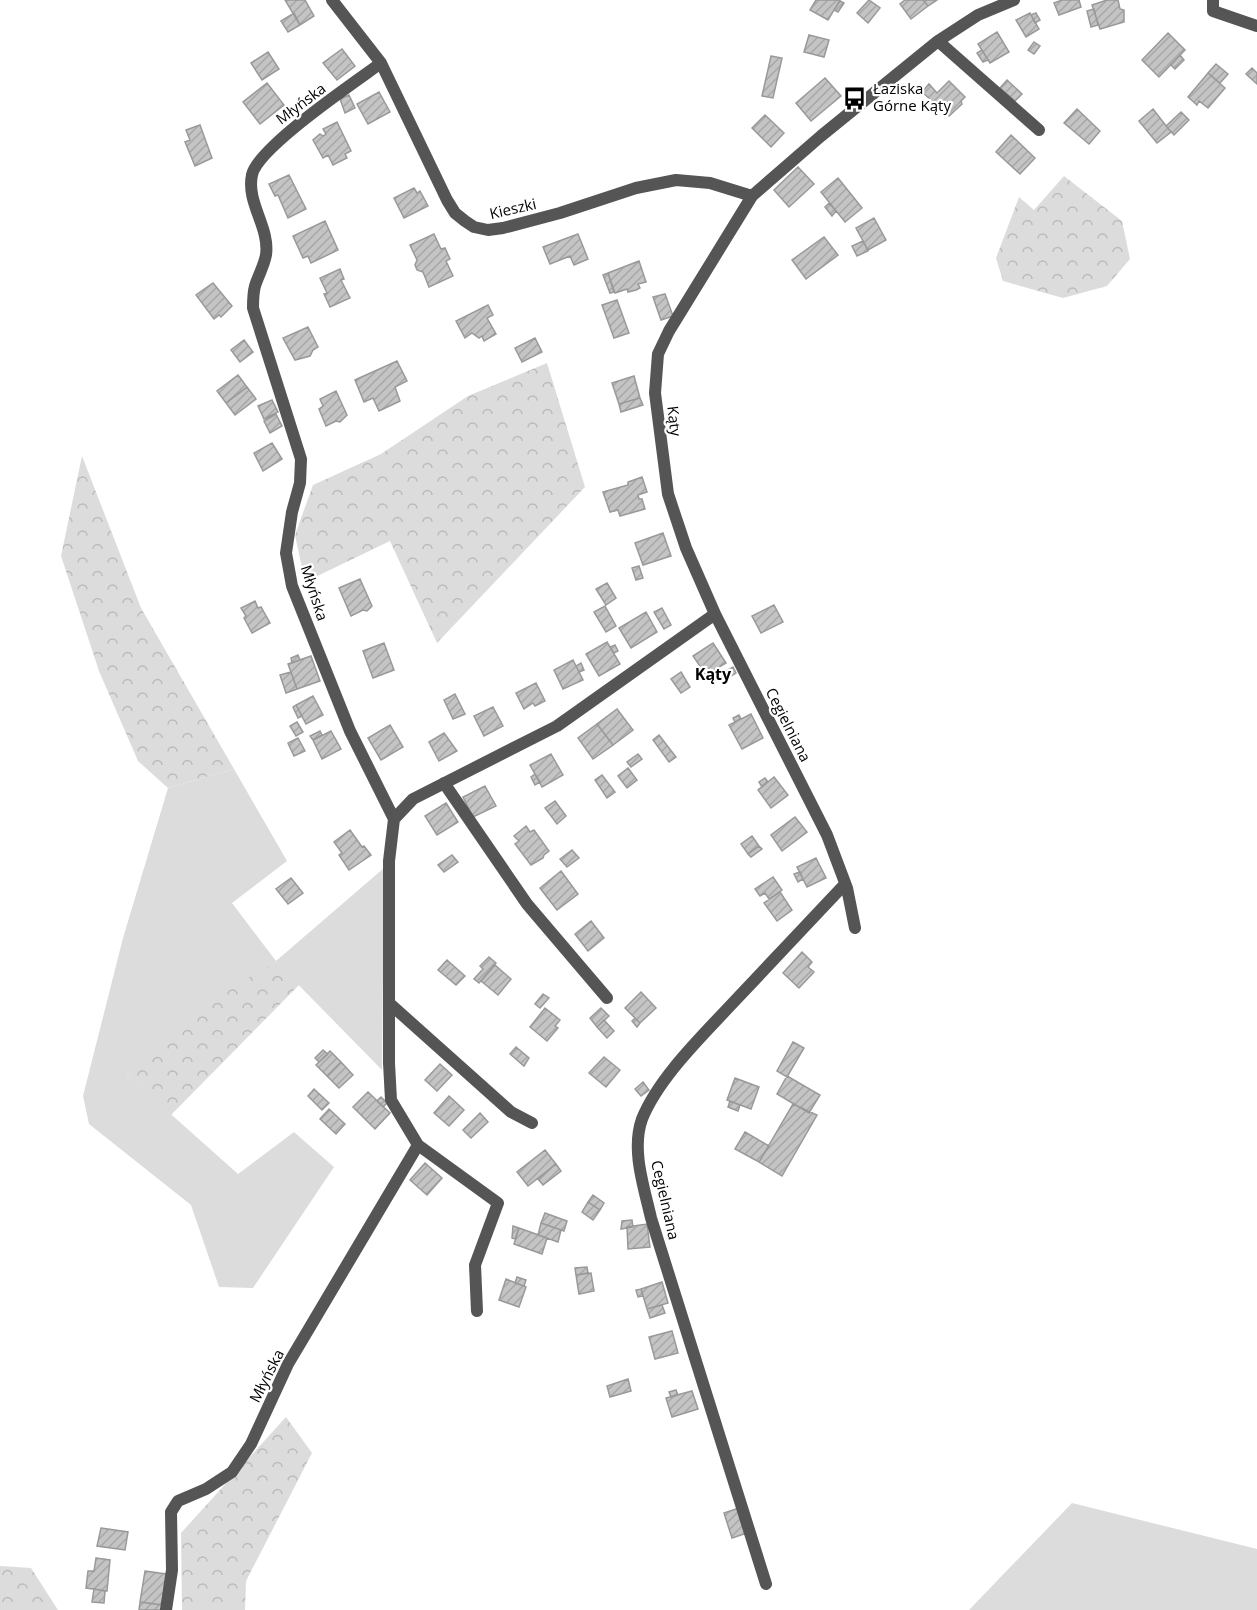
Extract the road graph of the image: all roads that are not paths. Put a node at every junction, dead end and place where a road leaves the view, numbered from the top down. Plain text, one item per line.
1 (332, 0) edge
2 (1014, 0) edge
3 (1213, 0) edge
4 (1257, 26) edge
5 (938, 41) junction
6 (381, 63) junction
7 (1039, 130) dead end
8 (752, 196) junction
9 (715, 614) junction
10 (444, 783) junction
11 (394, 819) junction
12 (845, 884) junction
13 (855, 928) dead end
14 (607, 998) dead end
15 (389, 1003) junction
16 (532, 1123) dead end
17 (418, 1145) junction
18 (477, 1311) dead end
19 (766, 1584) dead end
20 (166, 1610) edge

1 - 6 street, Kieszki
2 - 5 street, Kąty
3 - 4 street
5 - 7 street
5 - 8 street, Kąty
6 - 8 street, Kieszki
6 - 11 street, Młyńska
8 - 9 street, Kąty
9 - 10 street
9 - 12 street, Cegielniana
10 - 11 street
10 - 14 street
11 - 15 street
12 - 13 street, Cegielniana
12 - 19 street, Cegielniana
15 - 16 street
15 - 17 street
17 - 18 street
17 - 20 street, Młyńska

